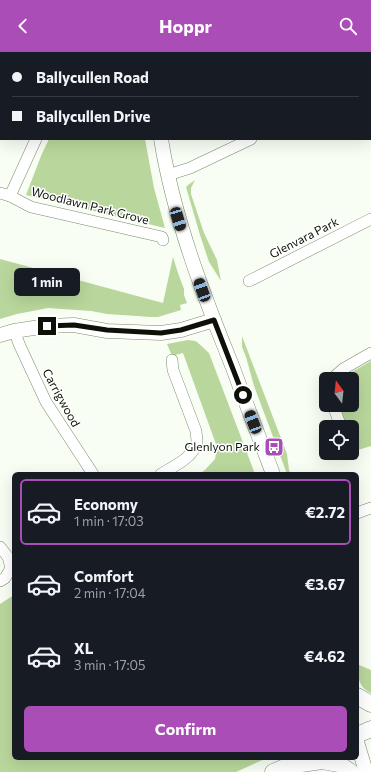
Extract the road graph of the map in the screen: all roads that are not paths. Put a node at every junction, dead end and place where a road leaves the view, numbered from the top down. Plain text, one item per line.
1 (35, 140) edge
2 (161, 140) edge
3 (249, 140) edge
4 (168, 176) junction
5 (5, 194) edge
6 (371, 218) edge
7 (163, 240) dead end
8 (249, 281) dead end
9 (214, 320) junction
10 (14, 331) junction
11 (0, 335) edge
12 (371, 353) edge
13 (172, 360) dead end
14 (341, 372) edge
15 (91, 472) edge
16 (164, 472) edge
17 (272, 472) edge
18 (371, 508) edge
19 (359, 512) edge
20 (0, 547) edge
21 (0, 581) edge
22 (359, 697) edge
23 (371, 704) edge
24 (371, 729) edge
25 (359, 735) edge
26 (359, 748) edge
27 (292, 762) edge
28 (274, 772) edge
29 (351, 772) edge
30 (366, 772) edge

1 - 5 street, Woodlawn Park Grove
2 - 4 street
3 - 4 street
4 - 9 street
5 - 7 street, Woodlawn Park Grove
6 - 8 street, Glenvara Park
9 - 10 street
9 - 17 street
10 - 11 street
10 - 15 street, Carrigwood
12 - 14 street
13 - 16 street
18 - 19 street
20 - 21 street
22 - 23 main road
24 - 25 main road
26 - 30 street
27 - 28 main road
27 - 29 main road

